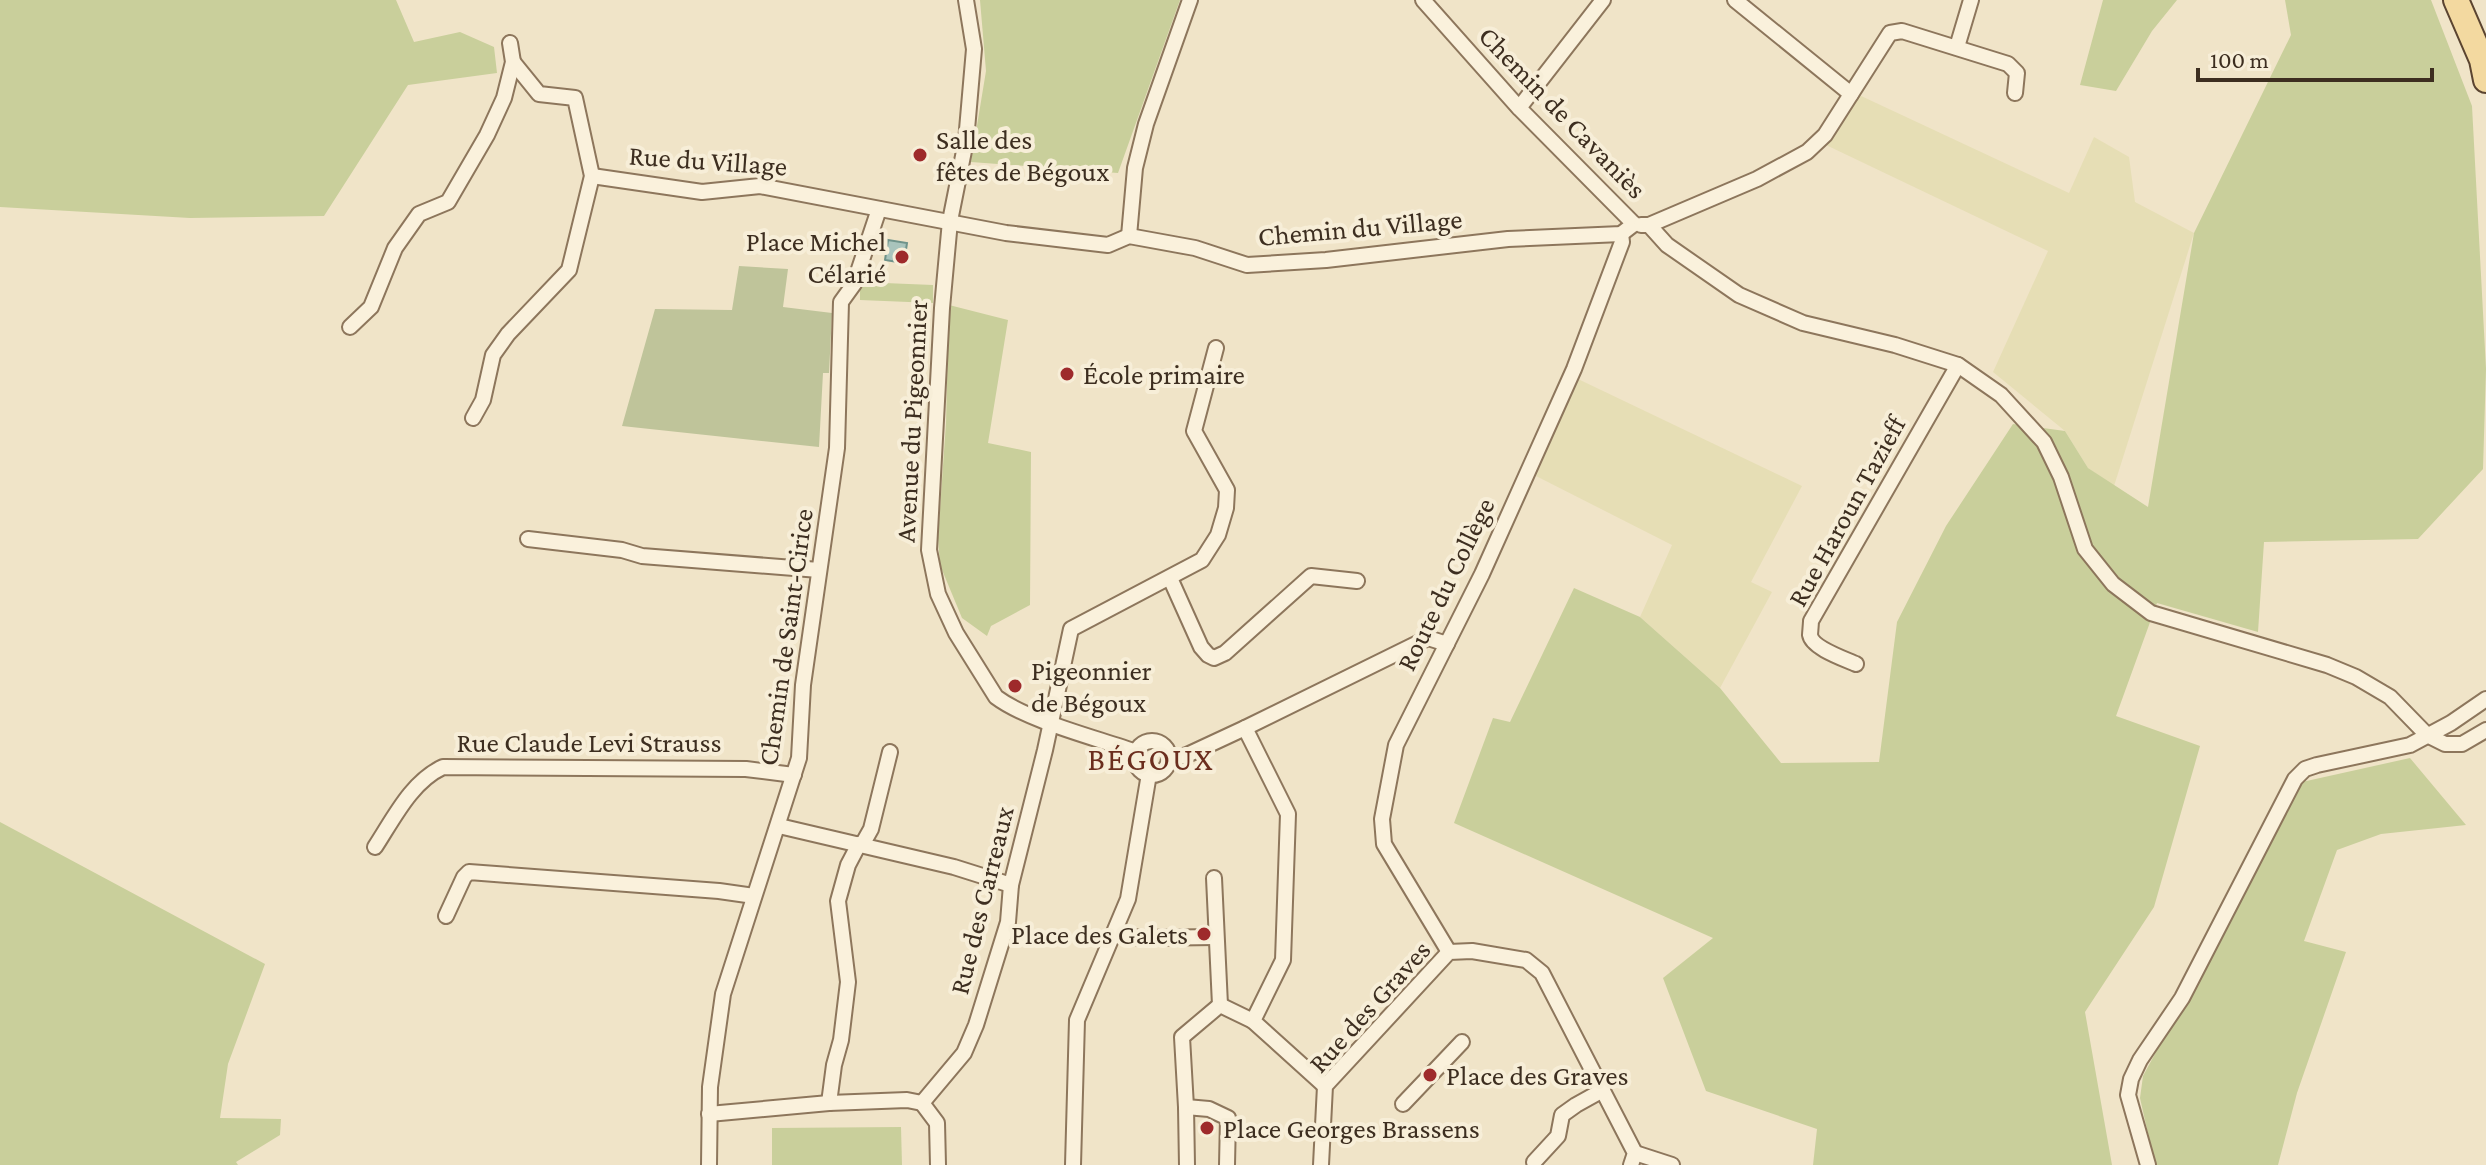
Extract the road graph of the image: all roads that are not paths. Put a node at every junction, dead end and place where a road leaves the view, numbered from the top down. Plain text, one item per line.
1 (966, 0) edge
2 (1190, 0) edge
3 (1423, 0) edge
4 (1603, 0) edge
5 (1735, 0) edge
6 (1971, 0) edge
7 (2456, 0) edge
8 (510, 43) dead end
9 (1957, 47) junction
10 (513, 62) junction
11 (2486, 80) edge
12 (2015, 93) dead end
13 (1851, 94) junction
14 (1519, 108) junction
15 (592, 176) junction
16 (879, 209) junction
17 (950, 221) junction
18 (1634, 224) junction
19 (1649, 225) junction
20 (1621, 234) junction
21 (1129, 236) junction
22 (350, 327) dead end
23 (1216, 348) dead end
24 (1958, 365) junction
25 (473, 418) dead end
26 (528, 539) dead end
27 (819, 570) junction
28 (1170, 578) junction
29 (1357, 581) dead end
30 (1447, 644) junction
31 (1856, 664) dead end
32 (2486, 699) edge
33 (1050, 722) junction
34 (1245, 728) junction
35 (2486, 730) edge
36 (2427, 735) junction
37 (890, 752) dead end
38 (1136, 752) junction
39 (1169, 760) junction
40 (1149, 774) junction
41 (794, 775) junction
42 (779, 826) junction
43 (860, 844) junction
44 (375, 847) dead end
45 (1214, 878) dead end
46 (1011, 885) junction
47 (754, 896) junction
48 (446, 916) dead end
49 (1115, 933) junction
50 (1215, 937) junction
51 (1449, 952) junction
52 (1220, 1005) junction
53 (1253, 1021) junction
54 (1462, 1042) dead end
55 (1325, 1086) junction
56 (1603, 1090) junction
57 (829, 1103) junction
58 (922, 1103) junction
59 (1403, 1104) dead end
60 (1186, 1107) junction
61 (709, 1114) junction
62 (1633, 1159) edge
63 (1534, 1162) dead end
64 (709, 1165) edge
65 (938, 1165) edge
66 (1073, 1165) edge
67 (1187, 1165) edge
68 (1227, 1165) edge
69 (1321, 1165) edge
70 (1672, 1165) edge
71 (2148, 1165) edge

1 - 17 street, Avenue du Pigeonnier
2 - 21 street
3 - 14 street, Chemin de Cavaniès
4 - 14 street
5 - 13 street
6 - 9 street
7 - 11 main road
8 - 10 street
9 - 12 street
9 - 13 street
10 - 15 street
10 - 22 street
13 - 19 street
14 - 18 street, Chemin de Cavaniès
15 - 16 street, Rue du Village
15 - 25 street, Rue du Village
16 - 17 street, Rue du Village
16 - 27 street, Chemin de Saint-Cirice
17 - 21 street, Chemin du Village
17 - 33 street, Avenue du Pigeonnier
18 - 19 street
18 - 20 street
19 - 24 street, Chemin de Cavaniès
20 - 21 street, Chemin du Village
20 - 30 street, Route du Collège
23 - 28 street
24 - 31 street, Rue Haroun Tazieff
24 - 36 street, Chemin de Cavaniès
26 - 27 street
27 - 41 street, Chemin de Saint-Cirice
28 - 29 street
28 - 33 street, Rue des Carreaux
30 - 34 street
30 - 51 street, Route du Collège
32 - 36 street
33 - 38 street, Avenue du Pigeonnier
33 - 46 street, Rue des Carreaux
34 - 39 street
34 - 53 street
35 - 36 street
36 - 71 street
37 - 43 street
38 - 39 street
38 - 40 street
39 - 40 street
40 - 49 street
41 - 42 street, Chemin de Saint-Cirice
41 - 44 street, Rue Claude Levi Strauss
42 - 43 street
42 - 47 street, Chemin de Saint-Cirice
43 - 46 street
43 - 57 street
45 - 50 street
46 - 58 street, Rue des Carreaux
47 - 48 street
47 - 61 street, Chemin de Saint-Cirice
49 - 50 street
49 - 66 street
50 - 52 street
51 - 55 street, Rue des Graves
51 - 56 street, Rue des Graves
52 - 53 street
52 - 60 street
53 - 55 street
54 - 59 street
55 - 69 street, Rue des Graves
56 - 62 street, Rue des Graves
56 - 63 street
57 - 58 street
57 - 61 street
58 - 65 street
60 - 67 street
60 - 68 street
61 - 64 street, Chemin de Saint-Cirice
62 - 70 street

